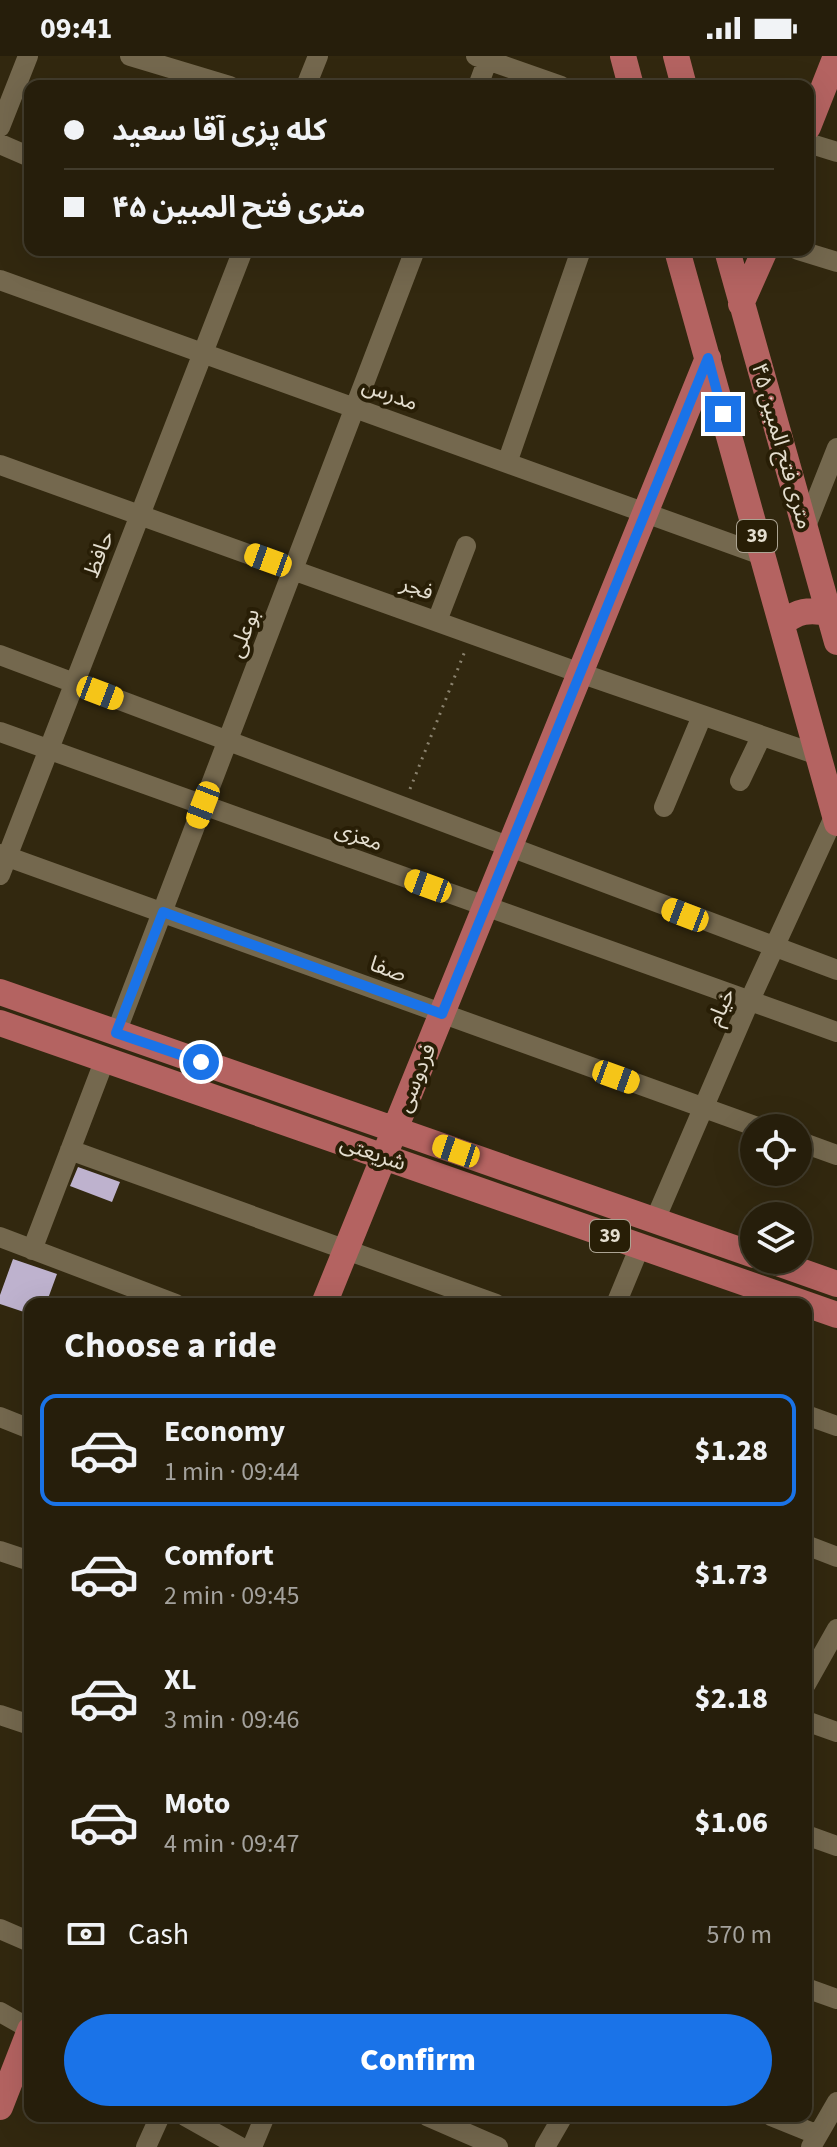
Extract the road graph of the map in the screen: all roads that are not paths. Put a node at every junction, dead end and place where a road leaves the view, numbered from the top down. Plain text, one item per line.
1 (28, 56) edge
2 (130, 56) edge
3 (318, 56) edge
4 (623, 56) edge
5 (676, 56) edge
6 (836, 56) edge
7 (484, 57) edge
8 (210, 80) edge
9 (308, 80) edge
10 (479, 80) edge
11 (545, 80) edge
12 (629, 80) edge
13 (682, 80) edge
14 (814, 112) edge
15 (0, 127) edge
16 (0, 144) edge
17 (814, 145) edge
18 (837, 152) edge
19 (24, 154) edge
20 (814, 255) edge
21 (241, 256) edge
22 (413, 256) edge
23 (579, 256) edge
24 (679, 256) edge
25 (729, 256) edge
26 (762, 256) edge
27 (837, 262) edge
28 (0, 280) edge
29 (741, 304) junction
30 (203, 352) junction
31 (708, 358) junction
32 (356, 407) junction
33 (837, 448) edge
34 (507, 463) junction
35 (0, 465) edge
36 (644, 512) junction
37 (140, 514) junction
38 (806, 526) junction
39 (466, 546) dead end
40 (762, 555) junction
41 (294, 569) junction
42 (827, 576) edge
43 (829, 613) junction
44 (437, 621) junction
45 (782, 623) junction
46 (837, 642) edge
47 (0, 655) edge
48 (580, 673) junction
49 (75, 683) junction
50 (702, 716) junction
51 (0, 732) edge
52 (761, 737) junction
53 (228, 742) junction
54 (49, 750) junction
55 (818, 755) junction
56 (740, 781) dead end
57 (203, 805) junction
58 (664, 807) dead end
59 (836, 819) edge
60 (509, 847) junction
61 (2, 862) edge
62 (485, 907) junction
63 (163, 912) junction
64 (774, 948) junction
65 (837, 970) edge
66 (0, 992) edge
67 (749, 1002) junction
68 (442, 1014) junction
69 (0, 1023) edge
70 (837, 1032) edge
71 (116, 1033) junction
72 (105, 1059) junction
73 (703, 1108) junction
74 (740, 1121) edge
75 (395, 1130) junction
76 (812, 1146) edge
77 (70, 1150) junction
78 (837, 1155) edge
79 (384, 1157) junction
80 (655, 1220) junction
81 (0, 1237) edge
82 (640, 1246) junction
83 (32, 1250) junction
84 (740, 1250) edge
85 (345, 1251) junction
86 (809, 1274) edge
87 (837, 1284) edge
88 (160, 1298) edge
89 (326, 1298) edge
90 (479, 1298) edge
91 (618, 1298) edge
92 (788, 1298) edge
93 (812, 1306) edge
94 (837, 1315) edge
95 (0, 1417) edge
96 (812, 1417) edge
97 (837, 1426) edge
98 (24, 1427) edge
99 (812, 1547) edge
100 (0, 1551) edge
101 (837, 1557) edge
102 (24, 1559) edge
103 (837, 1629) edge
104 (812, 1673) edge
105 (0, 1715) edge
106 (24, 1723) edge
107 (812, 1723) edge
108 (837, 1732) edge
109 (812, 1837) edge
110 (837, 1846) edge
111 (0, 1929) edge
112 (24, 1939) edge
113 (812, 1990) edge
114 (837, 1999) edge
115 (0, 2012) edge
116 (24, 2026) edge
117 (24, 2045) edge
118 (837, 2102) edge
119 (0, 2107) edge
120 (157, 2122) edge
121 (196, 2122) edge
122 (262, 2122) edge
123 (441, 2122) edge
124 (560, 2122) edge
125 (781, 2122) edge
126 (814, 2141) edge
127 (146, 2147) edge
128 (240, 2147) edge
129 (252, 2147) edge
130 (498, 2147) edge
131 (545, 2147) edge

1 - 15 street
2 - 8 street
3 - 9 street
4 - 12 main road
5 - 13 main road
6 - 14 main road
7 - 10 street
7 - 11 street
16 - 19 street
17 - 18 street
20 - 27 street
21 - 30 street, حافظ
22 - 32 street, بوعلی
23 - 34 street
24 - 31 main road, 39
25 - 29 main road, ۴۵ متری فتح المبین / 39
26 - 29 main road
28 - 30 street, مدرس
29 - 38 main road, ۴۵ متری فتح المبین / 39
30 - 32 street, مدرس
30 - 37 street, حافظ
31 - 36 main road, فردوسی
31 - 40 main road, 39
32 - 34 street, مدرس
32 - 41 street, بوعلی
33 - 38 street
34 - 36 street, مدرس
35 - 37 street, فجر
36 - 40 street, مدرس
36 - 48 main road, فردوسی
37 - 41 street, فجر
37 - 49 street, حافظ
38 - 42 main road, ۴۵ متری فتح المبین / 39
39 - 44 street
40 - 45 main road, 39
41 - 44 street, فجر
41 - 53 street, بوعلی
42 - 43 main road, ۴۵ متری فتح المبین / 39
43 - 45 main road
43 - 46 main road, ۴۵ متری فتح المبین / 39
44 - 48 street, فجر
45 - 55 main road, 39
47 - 49 street
48 - 50 street, فجر
48 - 60 main road, فردوسی
49 - 53 street
49 - 54 street, حافظ
50 - 52 street, فجر
50 - 58 street
51 - 54 street, معزی
52 - 55 street, فجر
52 - 56 street
53 - 57 street, بوعلی
53 - 60 street
54 - 57 street, معزی
54 - 61 street, حافظ
55 - 59 main road, 39
57 - 62 street, معزی
57 - 63 street, بوعلی
59 - 64 street, خیام
60 - 62 main road, فردوسی
60 - 64 street
61 - 63 street, صفا
62 - 67 street, معزی
62 - 68 main road, فردوسی
63 - 68 street, صفا
63 - 71 street, بوعلی
64 - 65 street
64 - 67 street, خیام
66 - 71 main road, شریعتی / 39
67 - 70 street, معزی
67 - 73 street, خیام
68 - 73 street, صفا
68 - 75 main road, فردوسی
69 - 72 main road, شریعتی / 39
71 - 75 main road, شریعتی / 39
72 - 77 street
72 - 79 main road, شریعتی / 39
73 - 74 street, صفا
73 - 80 street, خیام
75 - 79 main road, فردوسی
75 - 80 main road, شریعتی / 39
76 - 78 street
77 - 83 street
77 - 85 street
79 - 82 main road, شریعتی / 39
79 - 85 main road
80 - 84 main road, شریعتی / 39
81 - 83 street
82 - 91 street
82 - 92 main road, شریعتی / 39
83 - 88 street
85 - 89 main road
85 - 90 street
86 - 87 main road
93 - 94 main road, شریعتی / 39
95 - 98 street
96 - 97 street
99 - 101 street
100 - 102 street
103 - 104 street
105 - 106 street
107 - 108 street
109 - 110 street
111 - 112 street
113 - 114 street
115 - 116 street
117 - 119 main road
118 - 126 street
120 - 127 street
121 - 128 street
122 - 129 street
123 - 130 street
124 - 131 street
125 - 126 street

